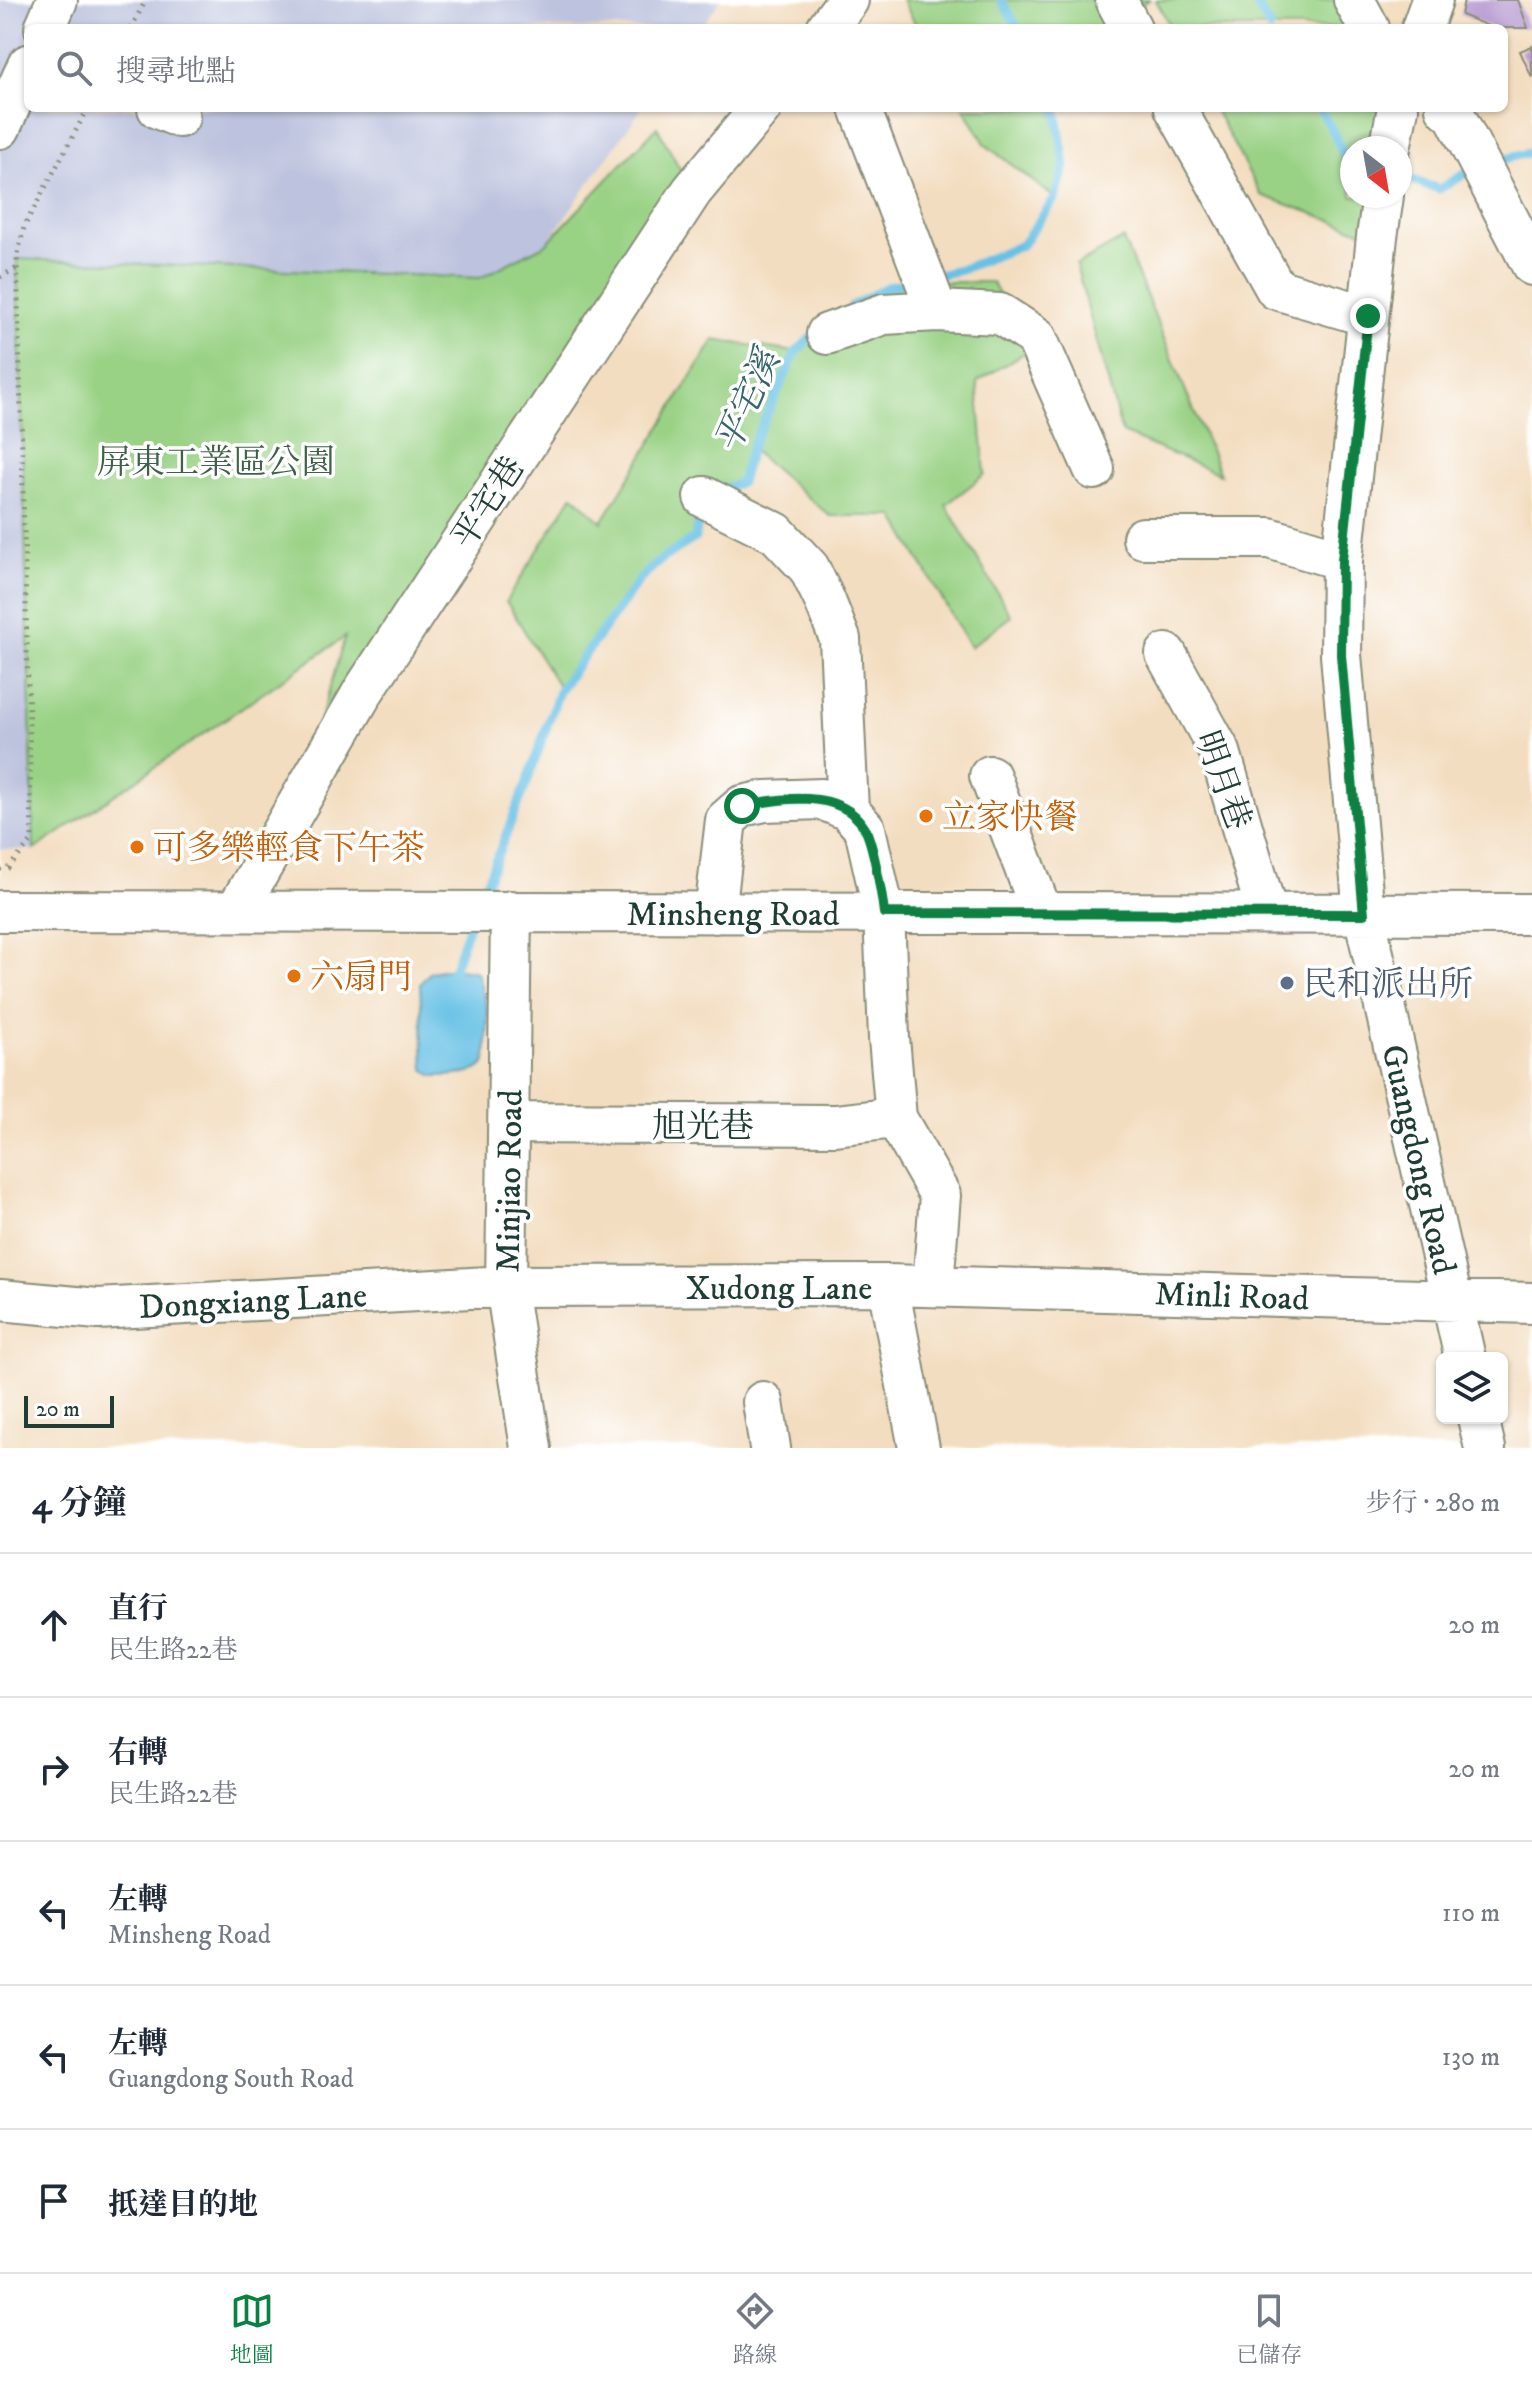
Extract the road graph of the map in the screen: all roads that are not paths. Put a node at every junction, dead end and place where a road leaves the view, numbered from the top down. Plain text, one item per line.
1 (57, 0) edge
2 (848, 0) edge
3 (1116, 0) edge
4 (1354, 0) edge
5 (1432, 0) edge
6 (47, 24) edge
7 (830, 24) edge
8 (1129, 24) edge
9 (1367, 24) edge
10 (1423, 24) edge
11 (24, 74) edge
12 (758, 112) edge
13 (862, 112) edge
14 (1177, 112) edge
15 (1397, 112) edge
16 (1450, 112) edge
17 (0, 128) edge
18 (1392, 136) edge
19 (1382, 208) edge
20 (1532, 265) edge
21 (937, 311) junction
22 (1368, 316) junction
23 (827, 334) dead end
24 (1094, 469) dead end
25 (704, 497) dead end
26 (1143, 538) dead end
27 (1342, 560) junction
28 (1166, 654) dead end
29 (990, 776) dead end
30 (848, 810) junction
31 (0, 911) edge
32 (236, 911) junction
33 (511, 911) junction
34 (715, 913) junction
35 (884, 913) junction
36 (1042, 913) junction
37 (1267, 913) junction
38 (1364, 914) junction
39 (1532, 914) edge
40 (896, 1118) junction
41 (509, 1123) junction
42 (888, 1285) junction
43 (506, 1286) junction
44 (933, 1286) junction
45 (0, 1300) edge
46 (1452, 1301) junction
47 (1532, 1303) edge
48 (1464, 1352) edge
49 (763, 1402) dead end
50 (1479, 1424) edge
51 (531, 1448) edge
52 (770, 1448) edge
53 (919, 1448) edge
54 (1485, 1448) edge

1 - 6 street
2 - 7 street
3 - 8 street
4 - 9 street
5 - 10 street
11 - 17 street
12 - 32 street, 平宅巷
13 - 21 street
14 - 22 street
15 - 18 street
16 - 20 street
19 - 22 street, Guangdong Road
21 - 23 street
21 - 24 street
22 - 27 street, Guangdong Road
25 - 30 street
26 - 27 street
27 - 38 street, Guangdong Road
28 - 37 street, 明月巷
29 - 36 street
30 - 34 street
30 - 35 street
31 - 32 street
32 - 33 street, Minsheng Road
33 - 34 street, Minsheng Road
33 - 41 street, Minjiao Road
34 - 35 street, Minsheng Road
35 - 36 street, Minsheng Road
35 - 40 street
36 - 37 street, Minsheng Road
37 - 38 street, Minsheng Road
38 - 39 street, Minsheng Road
38 - 46 street, Guangdong Road
40 - 41 street, 旭光巷
40 - 44 street
41 - 43 street, Minjiao Road
42 - 43 street, Xudong Lane
42 - 44 street, Minli Road
42 - 53 street, Xudong Lane
43 - 45 street, Dongxiang Lane
43 - 51 street, Minjiao Road
44 - 46 street, Minli Road
46 - 47 street, Minli Road
46 - 48 street, Guangdong Road
49 - 52 street
50 - 54 street

